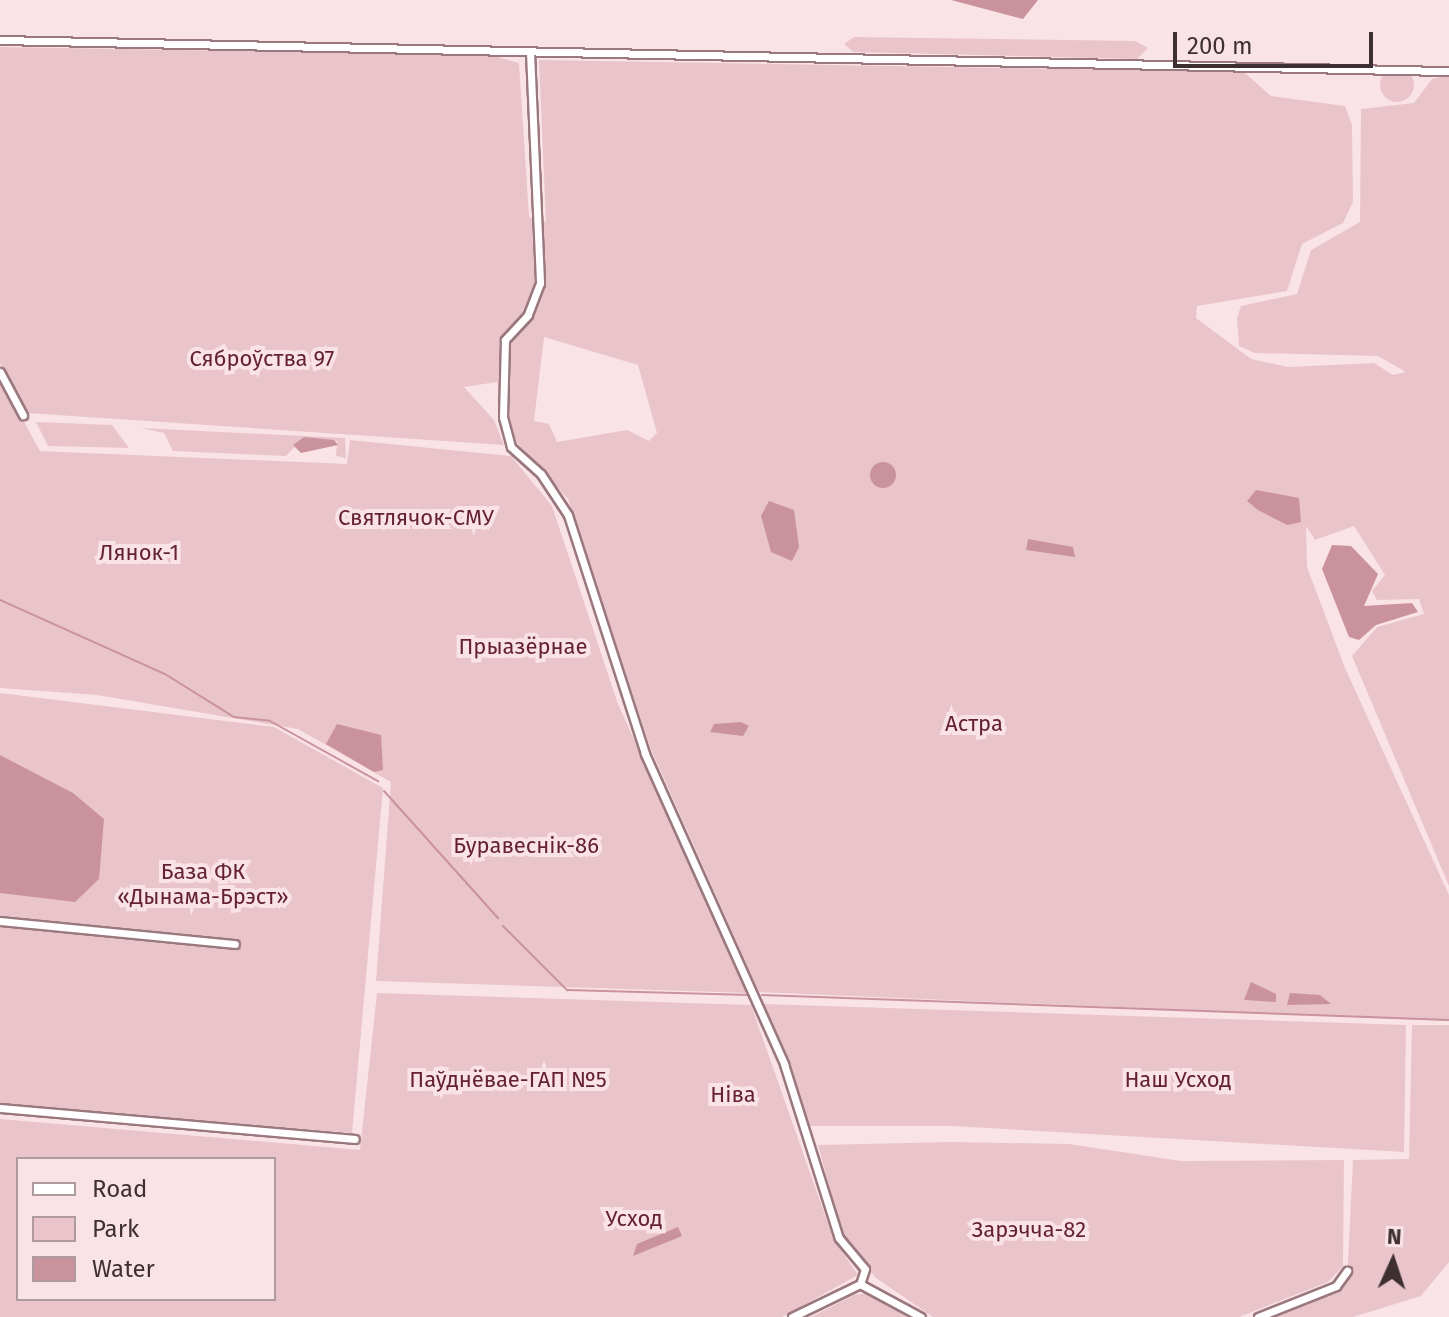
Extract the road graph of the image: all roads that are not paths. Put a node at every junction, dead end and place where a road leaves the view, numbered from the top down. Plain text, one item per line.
1 (0, 40) edge
2 (530, 52) junction
3 (1449, 71) edge
4 (0, 372) edge
5 (23, 415) dead end
6 (0, 921) edge
7 (235, 944) dead end
8 (0, 1108) edge
9 (355, 1139) dead end
10 (1347, 1271) dead end
11 (860, 1284) junction
12 (792, 1317) edge
13 (921, 1317) edge
14 (1258, 1317) edge

1 - 2 street
2 - 3 street
2 - 11 street
4 - 5 street
6 - 7 street
8 - 9 street
10 - 14 street
11 - 12 street
11 - 13 street

